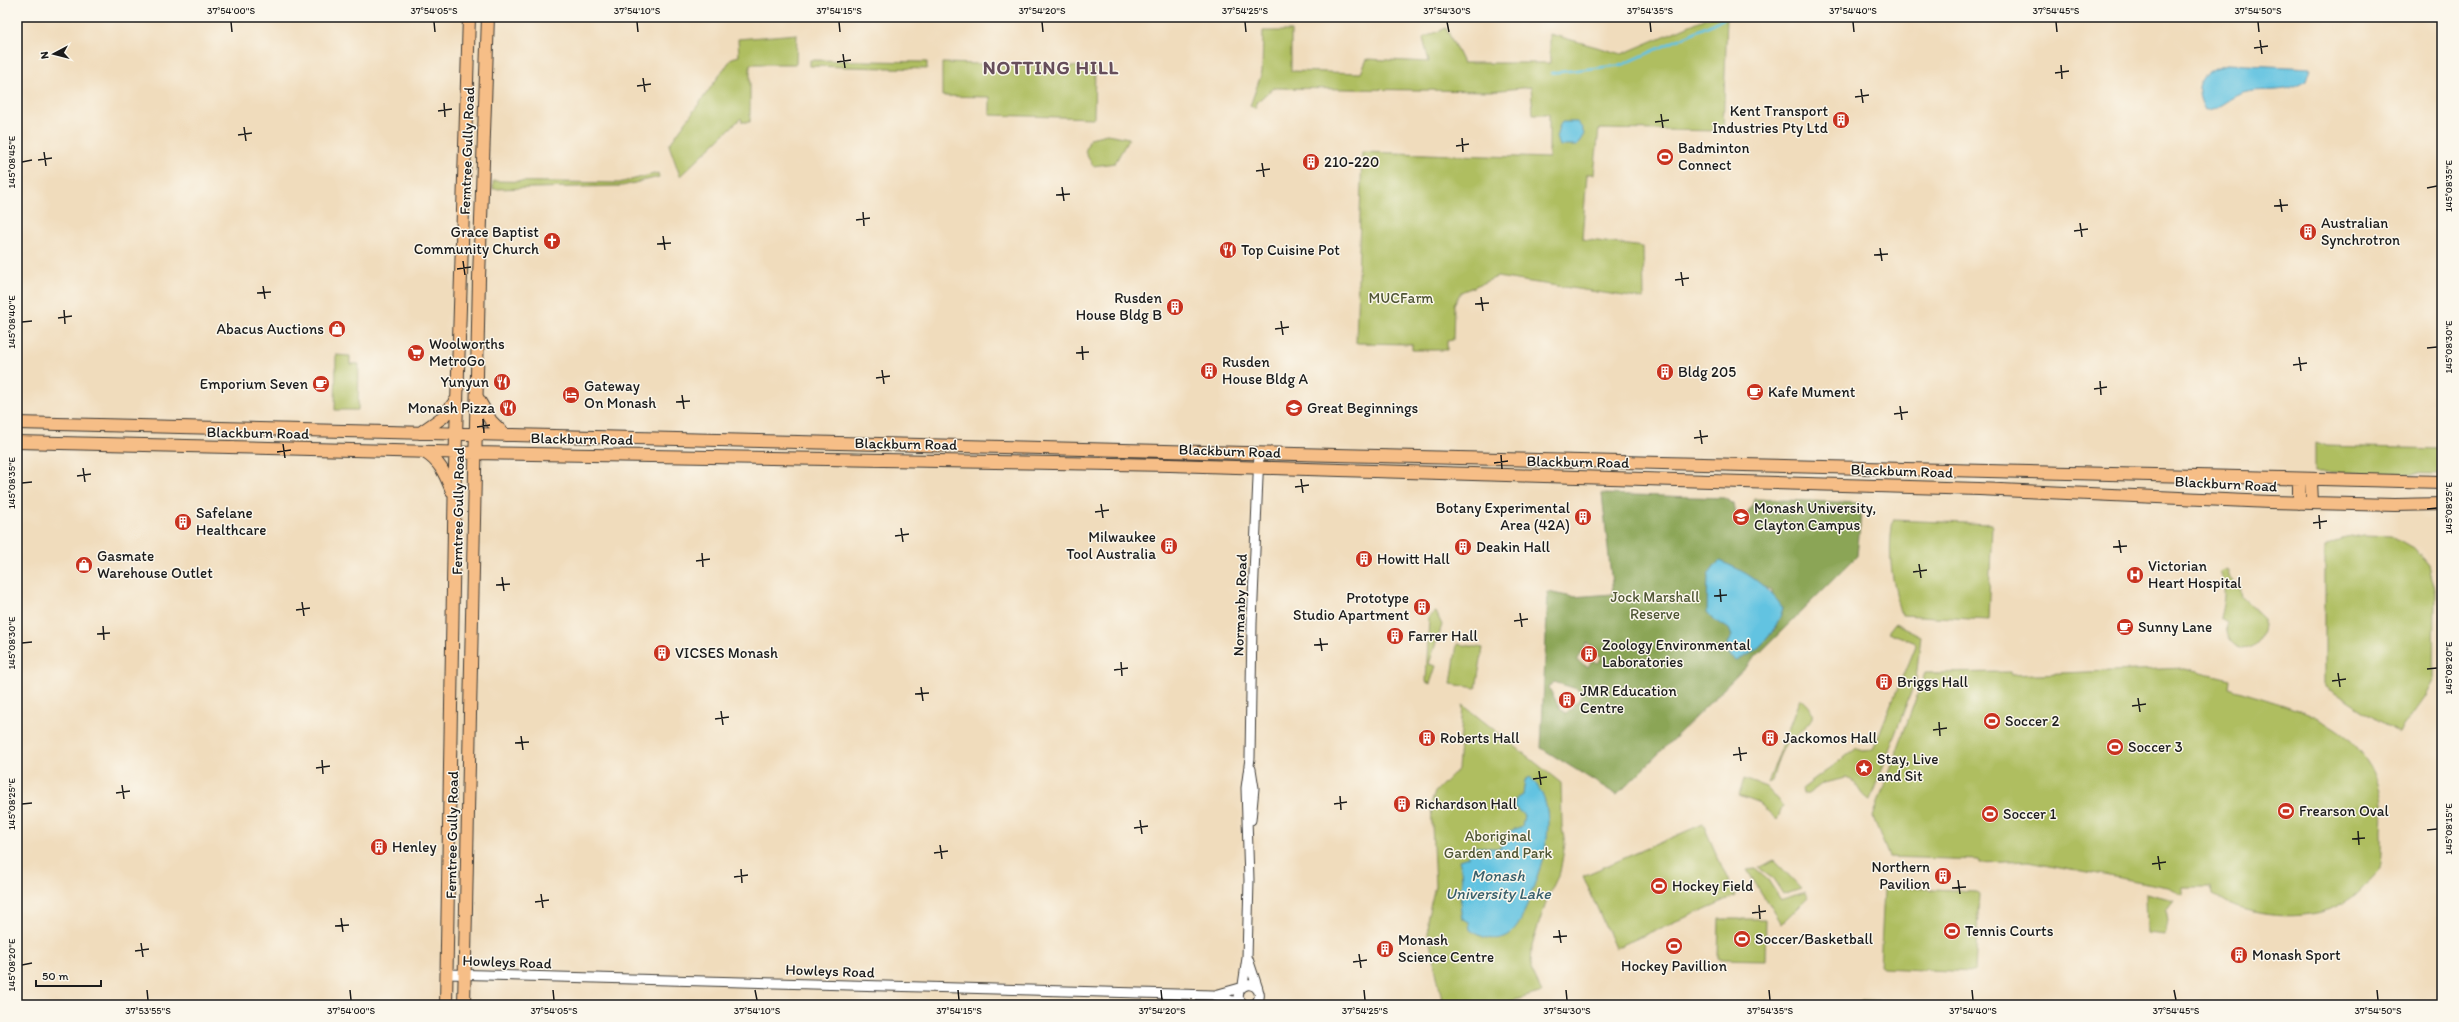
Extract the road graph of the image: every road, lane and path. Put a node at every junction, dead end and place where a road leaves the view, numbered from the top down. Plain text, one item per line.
1 (469, 17) edge
2 (488, 17) edge
3 (476, 395) junction
4 (457, 399) junction
5 (17, 423) edge
6 (135, 426) junction
7 (420, 433) junction
8 (456, 434) junction
9 (475, 434) junction
10 (505, 435) junction
11 (17, 442) edge
12 (135, 446) junction
13 (423, 452) junction
14 (455, 453) junction
15 (475, 453) junction
16 (1259, 453) junction
17 (1259, 468) junction
18 (2305, 480) junction
19 (2442, 482) edge
20 (454, 496) junction
21 (2299, 503) junction
22 (2312, 503) junction
23 (2442, 504) edge
24 (1247, 958) junction
25 (447, 974) junction
26 (464, 975) junction
27 (1242, 986) junction
28 (1258, 989) junction
29 (1213, 995) junction
30 (1244, 1004) edge
31 (446, 1005) edge
32 (464, 1005) edge
33 (1254, 1005) edge

1 - 4 main road, Ferntree Gully Road
2 - 3 main road, Ferntree Gully Road
3 - 9 main road, Ferntree Gully Road
3 - 10 main road
4 - 7 main road
4 - 8 main road, Ferntree Gully Road
5 - 6 main road, Blackburn Road
6 - 7 main road, Blackburn Road
6 - 12 main road
7 - 8 main road, Blackburn Road
8 - 9 main road, Blackburn Road
8 - 14 main road, Ferntree Gully Road
9 - 10 main road, Blackburn Road
9 - 15 main road, Ferntree Gully Road
10 - 16 main road, Blackburn Road
11 - 12 main road, Blackburn Road
12 - 13 main road, Blackburn Road
13 - 14 main road, Blackburn Road
13 - 20 main road
14 - 15 main road, Blackburn Road
14 - 20 main road, Ferntree Gully Road
15 - 17 main road, Blackburn Road
15 - 26 main road, Ferntree Gully Road
16 - 17 street, Normanby Road
16 - 18 main road, Blackburn Road
17 - 21 main road, Blackburn Road
17 - 24 street, Normanby Road
18 - 19 main road, Blackburn Road
18 - 21 main road
18 - 22 main road
20 - 25 main road, Ferntree Gully Road
21 - 22 main road, Blackburn Road
22 - 23 main road, Blackburn Road
24 - 27 street, Normanby Road
24 - 28 street, Normanby Road
25 - 26 street, Howleys Road
25 - 31 main road, Ferntree Gully Road
26 - 29 street, Howleys Road
26 - 32 main road, Ferntree Gully Road
27 - 28 street
27 - 29 street, Howleys Road
27 - 30 street, Normanby Road
28 - 33 street
29 - 30 street, Howleys Road

